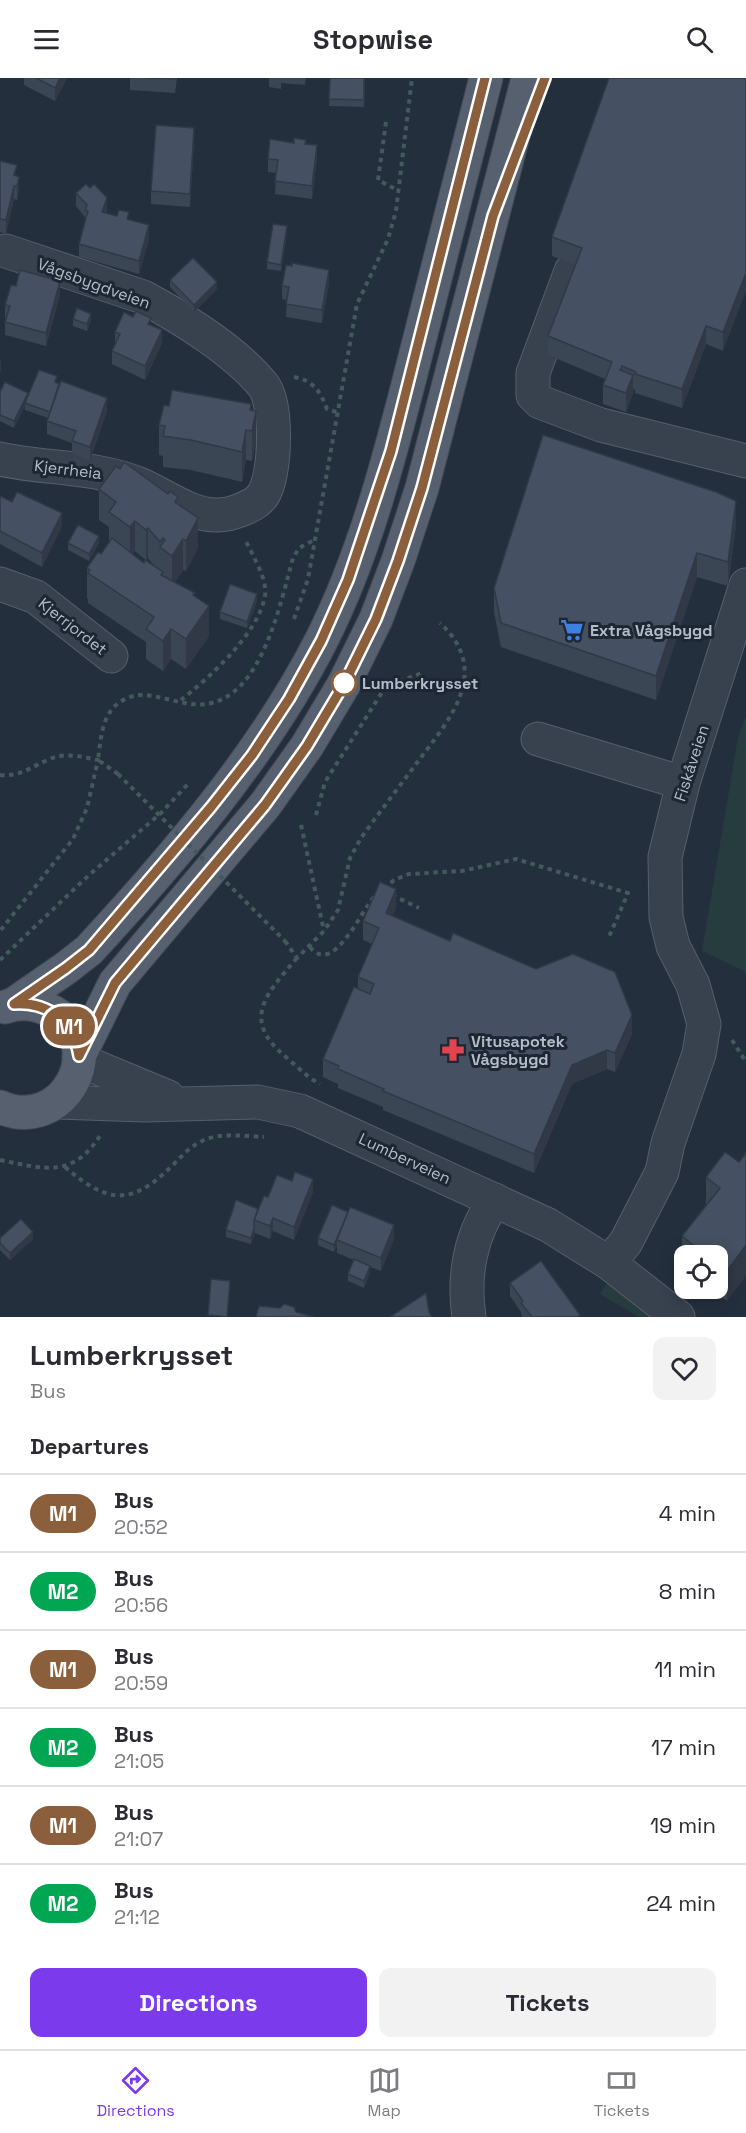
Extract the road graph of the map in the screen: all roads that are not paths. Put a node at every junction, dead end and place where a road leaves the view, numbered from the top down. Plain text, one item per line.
1 (528, 78) edge
2 (545, 78) edge
3 (485, 79) edge
4 (493, 216) junction
5 (6, 251) dead end
6 (571, 271) edge
7 (0, 459) edge
8 (746, 461) edge
9 (167, 498) joint
10 (0, 584) edge
11 (746, 585) edge
12 (111, 656) dead end
13 (537, 739) dead end
14 (683, 783) junction
15 (7, 1006) edge
16 (79, 1058) junction
17 (57, 1102) junction
18 (186, 1103) junction
19 (2, 1109) edge
20 (495, 1200) junction
21 (609, 1263) junction
22 (469, 1317) edge
23 (678, 1317) edge

1 - 4 main road
2 - 4 main road
3 - 15 main road
4 - 16 main road
5 - 9 street, Vågsbygdveien
6 - 8 street
7 - 9 street, Kjerrheia
10 - 12 street, Kjerrjordet
11 - 14 street, Fiskåveien
13 - 14 street
14 - 21 street, Fiskåveien
15 - 16 main road
16 - 17 main road
16 - 18 street, Lumberveien
17 - 18 street, Lumberveien
17 - 19 main road
18 - 20 street, Lumberveien
20 - 21 street, Lumberveien
20 - 22 street
21 - 23 street, Lumberveien

